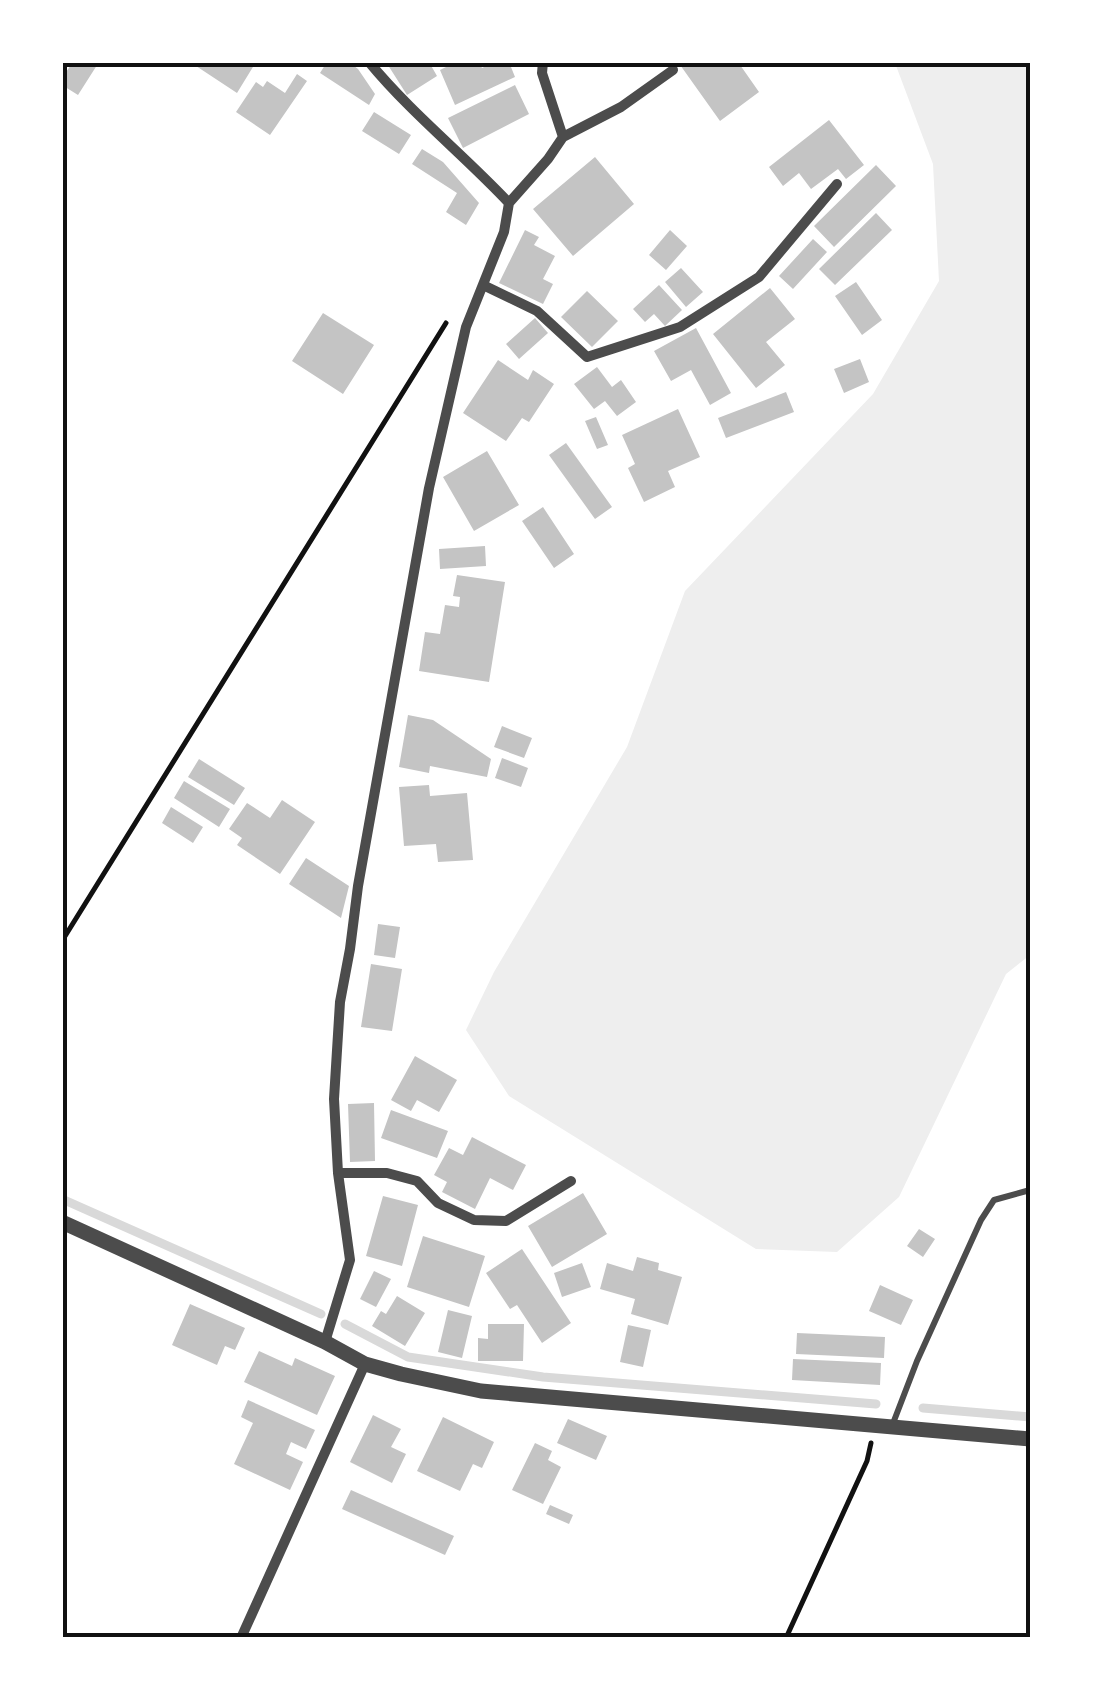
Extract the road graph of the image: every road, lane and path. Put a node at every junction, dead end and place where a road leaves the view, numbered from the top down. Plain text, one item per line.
1 (370, 62) edge
2 (544, 62) edge
3 (672, 70) dead end
4 (563, 136) junction
5 (837, 184) dead end
6 (510, 203) junction
7 (482, 285) junction
8 (446, 322) dead end
9 (62, 941) edge
10 (338, 1173) junction
11 (572, 1182) dead end
12 (1030, 1190) edge
13 (62, 1222) edge
14 (325, 1342) junction
15 (365, 1364) junction
16 (883, 1426) junction
17 (1030, 1439) edge
18 (241, 1638) edge
19 (786, 1638) edge

1 - 6 street
2 - 4 street
3 - 4 street
4 - 6 street
5 - 7 street
6 - 7 street
7 - 10 street
8 - 9 path
10 - 11 street
10 - 14 street
12 - 16 lane
13 - 14 street
14 - 15 street
15 - 16 street
15 - 18 street
16 - 17 street
16 - 19 path

